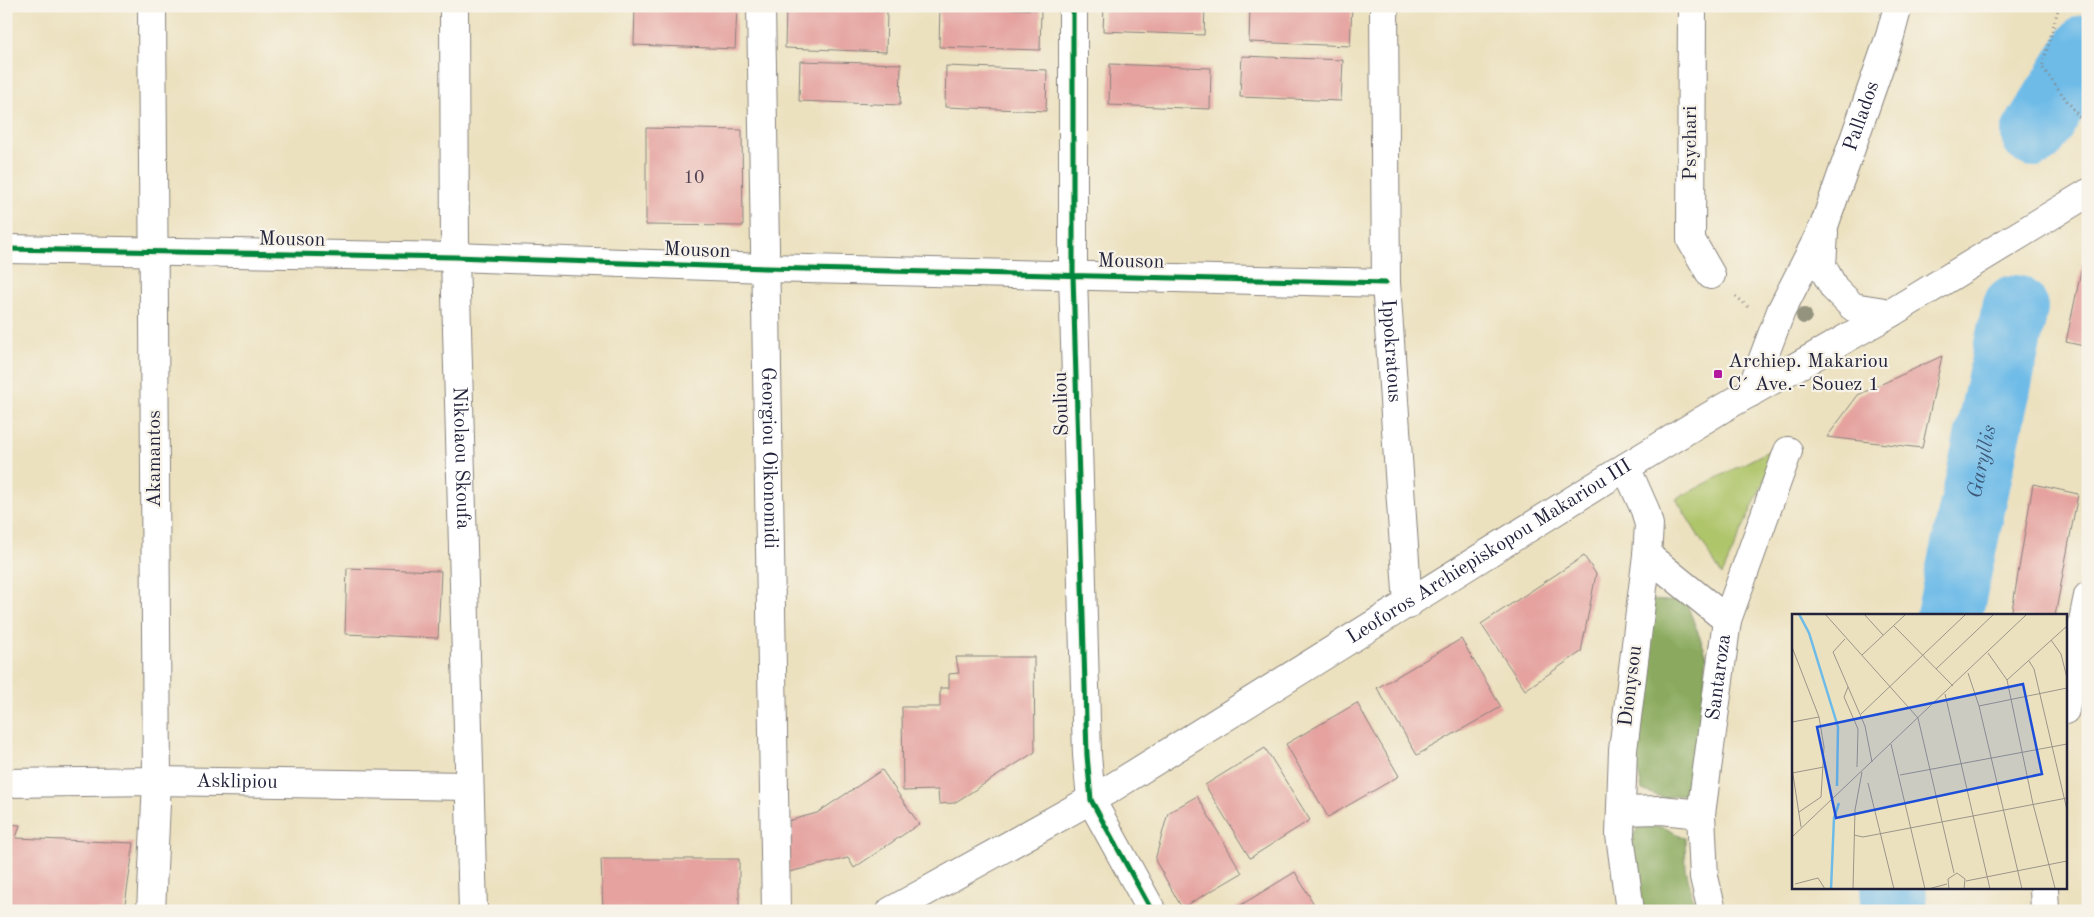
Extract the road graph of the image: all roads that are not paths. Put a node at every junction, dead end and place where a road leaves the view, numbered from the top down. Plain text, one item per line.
1 (152, 6) edge
2 (454, 6) edge
3 (761, 6) edge
4 (1073, 6) edge
5 (1384, 6) edge
6 (1692, 6) edge
7 (1898, 6) edge
8 (2088, 193) edge
9 (1824, 226) junction
10 (6, 249) edge
11 (154, 252) junction
12 (455, 257) junction
13 (766, 268) junction
14 (1074, 275) junction
15 (1711, 275) dead end
16 (1386, 283) junction
17 (1891, 313) junction
18 (1750, 393) junction
19 (1788, 451) dead end
20 (1626, 466) junction
21 (1647, 555) junction
22 (2088, 596) edge
23 (1408, 604) junction
24 (1727, 620) junction
25 (2066, 705) edge
26 (157, 781) junction
27 (6, 782) edge
28 (469, 786) junction
29 (1091, 800) junction
30 (1621, 810) junction
31 (1701, 814) junction
32 (2044, 890) edge
33 (151, 911) edge
34 (473, 911) edge
35 (776, 911) edge
36 (891, 911) edge
37 (1152, 911) edge
38 (1630, 911) edge
39 (1712, 911) edge
40 (2045, 911) edge

1 - 11 street, Akamantos
2 - 12 street, Nikolaou Skoufa
3 - 13 street, Georgiou Oikonomidi
4 - 14 street, Souliou
5 - 16 street, Ippokratous
6 - 15 street, Psychari
7 - 9 street, Pallados
8 - 17 street, Leoforos Archiepiskopou Makariou III
9 - 17 street, Pallados
9 - 18 street, Pallados
10 - 11 street, Mouson
11 - 12 street, Mouson
11 - 26 street, Akamantos
12 - 13 street, Mouson
12 - 28 street, Nikolaou Skoufa
13 - 14 street, Mouson
13 - 35 street, Georgiou Oikonomidi
14 - 16 street, Mouson
14 - 29 street, Souliou
16 - 23 street, Ippokratous
17 - 18 street, Leoforos Archiepiskopou Makariou III
18 - 20 street, Leoforos Archiepiskopou Makariou III
19 - 24 street, Santaroza
20 - 21 street, Dionysou
20 - 23 street, Leoforos Archiepiskopou Makariou III
21 - 24 street
21 - 30 street, Dionysou
22 - 25 street
23 - 29 street, Leoforos Archiepiskopou Makariou III
24 - 31 street, Santaroza
26 - 27 street, Asklipiou
26 - 28 street, Asklipiou
26 - 33 street, Akamantos
28 - 34 street, Nikolaou Skoufa
29 - 36 street, Leoforos Archiepiskopou Makariou III
29 - 37 street
30 - 31 street
30 - 38 street, Dionysou
31 - 39 street, Santaroza
32 - 40 street

